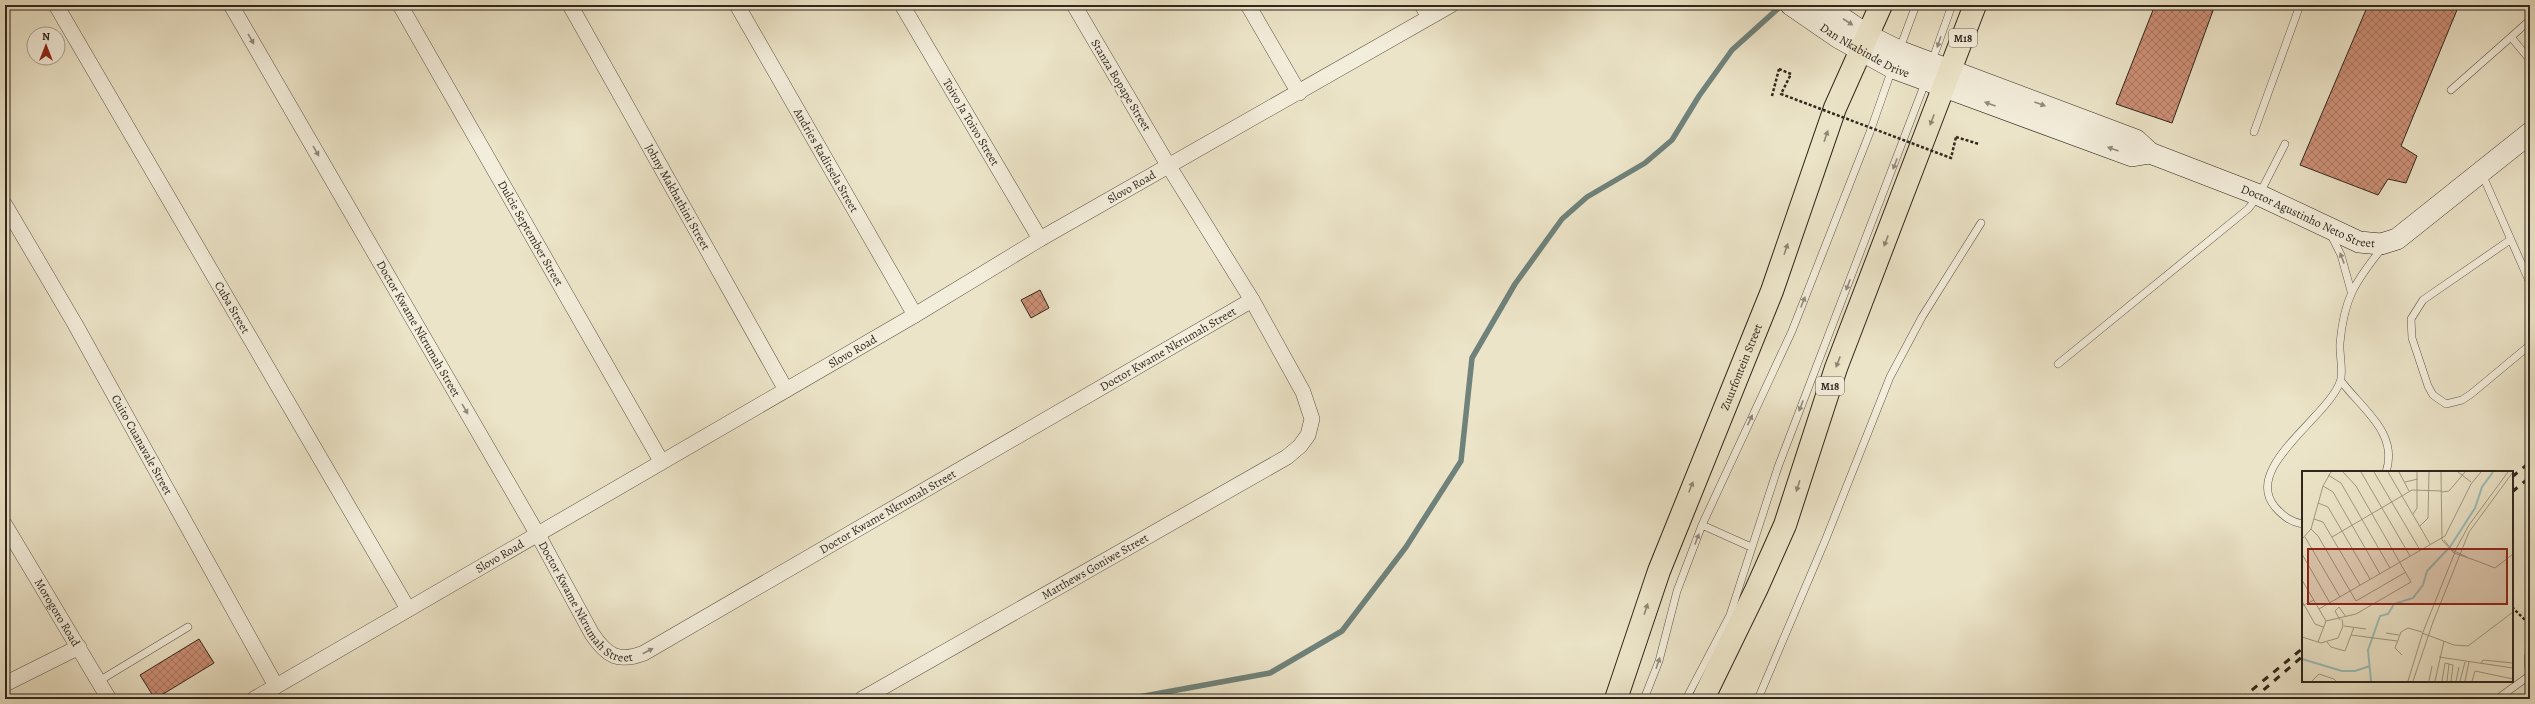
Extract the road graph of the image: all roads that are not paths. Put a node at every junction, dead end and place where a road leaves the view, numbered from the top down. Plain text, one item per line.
1 (56, 5) edge
2 (231, 5) edge
3 (400, 5) edge
4 (570, 5) edge
5 (736, 5) edge
6 (902, 5) edge
7 (1074, 5) edge
8 (1248, 5) edge
9 (1451, 5) edge
10 (1791, 5) edge
11 (1881, 5) edge
12 (1916, 5) edge
13 (1952, 5) edge
14 (1975, 5) edge
15 (2300, 5) edge
16 (1426, 11) edge
17 (1823, 14) edge
18 (2530, 20) edge
19 (2511, 37) junction
20 (1863, 43) junction
21 (1896, 60) junction
22 (2530, 60) edge
23 (1938, 76) junction
24 (2451, 90) dead end
25 (1299, 93) junction
26 (2254, 132) dead end
27 (2530, 133) edge
28 (2285, 144) dead end
29 (1168, 165) junction
30 (2481, 172) junction
31 (2259, 196) junction
32 (5, 206) edge
33 (1981, 223) dead end
34 (2327, 227) junction
35 (1040, 240) junction
36 (2510, 240) junction
37 (2386, 243) junction
38 (2530, 283) edge
39 (2351, 291) junction
40 (1252, 300) junction
41 (915, 315) junction
42 (2530, 345) edge
43 (2058, 364) dead end
44 (2341, 381) junction
45 (786, 390) junction
46 (1312, 419) joint
47 (661, 461) junction
48 (2386, 471) edge
49 (2302, 524) edge
50 (5, 525) edge
51 (1702, 525) junction
52 (538, 534) junction
53 (1751, 547) junction
54 (408, 609) junction
55 (188, 627) dead end
56 (79, 647) junction
57 (2530, 648) edge
58 (2529, 676) junction
59 (99, 681) junction
60 (5, 684) edge
61 (2530, 685) edge
62 (276, 686) junction
63 (109, 699) edge
64 (254, 699) edge
65 (862, 699) edge
66 (1616, 699) edge
67 (1644, 699) edge
68 (1686, 699) edge
69 (1703, 699) edge
70 (1758, 699) edge
71 (2497, 699) edge

1 - 54 street, Cuba Street
2 -> 52 street, Doctor Kwame Nkrumah Street
3 - 47 street, Dulcie September Street
4 - 45 street, Johny Makhathini Street
5 - 41 street, Andries Raditsela Street
6 - 35 street, Toivo Ja Toivo Street
7 - 29 street, Stanza Bopape Street
8 - 25 street
9 - 16 street, Slovo Road
10 - 17 street, Dan Nkabinde Drive
11 - 20 main road, Zuurfontein Street
12 - 21 lane
13 -> 23 lane
14 - 23 main road, M18
15 - 26 lane
16 - 25 street, Slovo Road
17 - 20 street, Dan Nkabinde Drive
18 - 19 lane
19 - 22 lane
19 - 24 lane
20 - 21 street, Dan Nkabinde Drive
66 -> 20 main road, Zuurfontein Street
21 - 23 street, Dan Nkabinde Drive
51 -> 21 lane
23 - 31 street, Doctor Agustinho Neto Street
23 -> 53 lane
23 -> 69 main road, M18
25 - 29 street, Slovo Road
27 - 30 street, Doctor Agustinho Neto Street
28 - 31 lane
29 - 35 street, Slovo Road
29 - 40 street, Stanza Bopape Street
30 - 36 lane
30 - 37 street, Doctor Agustinho Neto Street
31 - 34 street, Doctor Agustinho Neto Street
31 - 43 lane
32 - 62 street, Cuito Cuanavale Street
33 - 70 lane
34 - 37 street, Doctor Agustinho Neto Street
39 -> 34 lane
35 - 41 street, Slovo Road
36 - 38 lane
36 - 42 lane
37 - 39 lane
39 - 44 lane
40 - 46 street, Stanza Bopape Street
52 -> 40 street, Doctor Kwame Nkrumah Street
41 - 45 street, Slovo Road
44 - 48 lane
44 - 49 lane
45 - 47 street, Slovo Road
46 - 65 street, Matthews Goniwe Street
47 - 52 street, Slovo Road
50 - 56 street, Morogoro Road
51 - 53 lane
67 -> 51 lane
52 - 54 street, Slovo Road
53 - 68 lane
54 - 62 street, Slovo Road
55 - 59 lane
56 - 59 street, Morogoro Road
56 - 60 street
57 - 58 lane
58 - 61 lane
58 - 71 lane
59 - 63 street, Morogoro Road
62 - 64 street, Slovo Road

